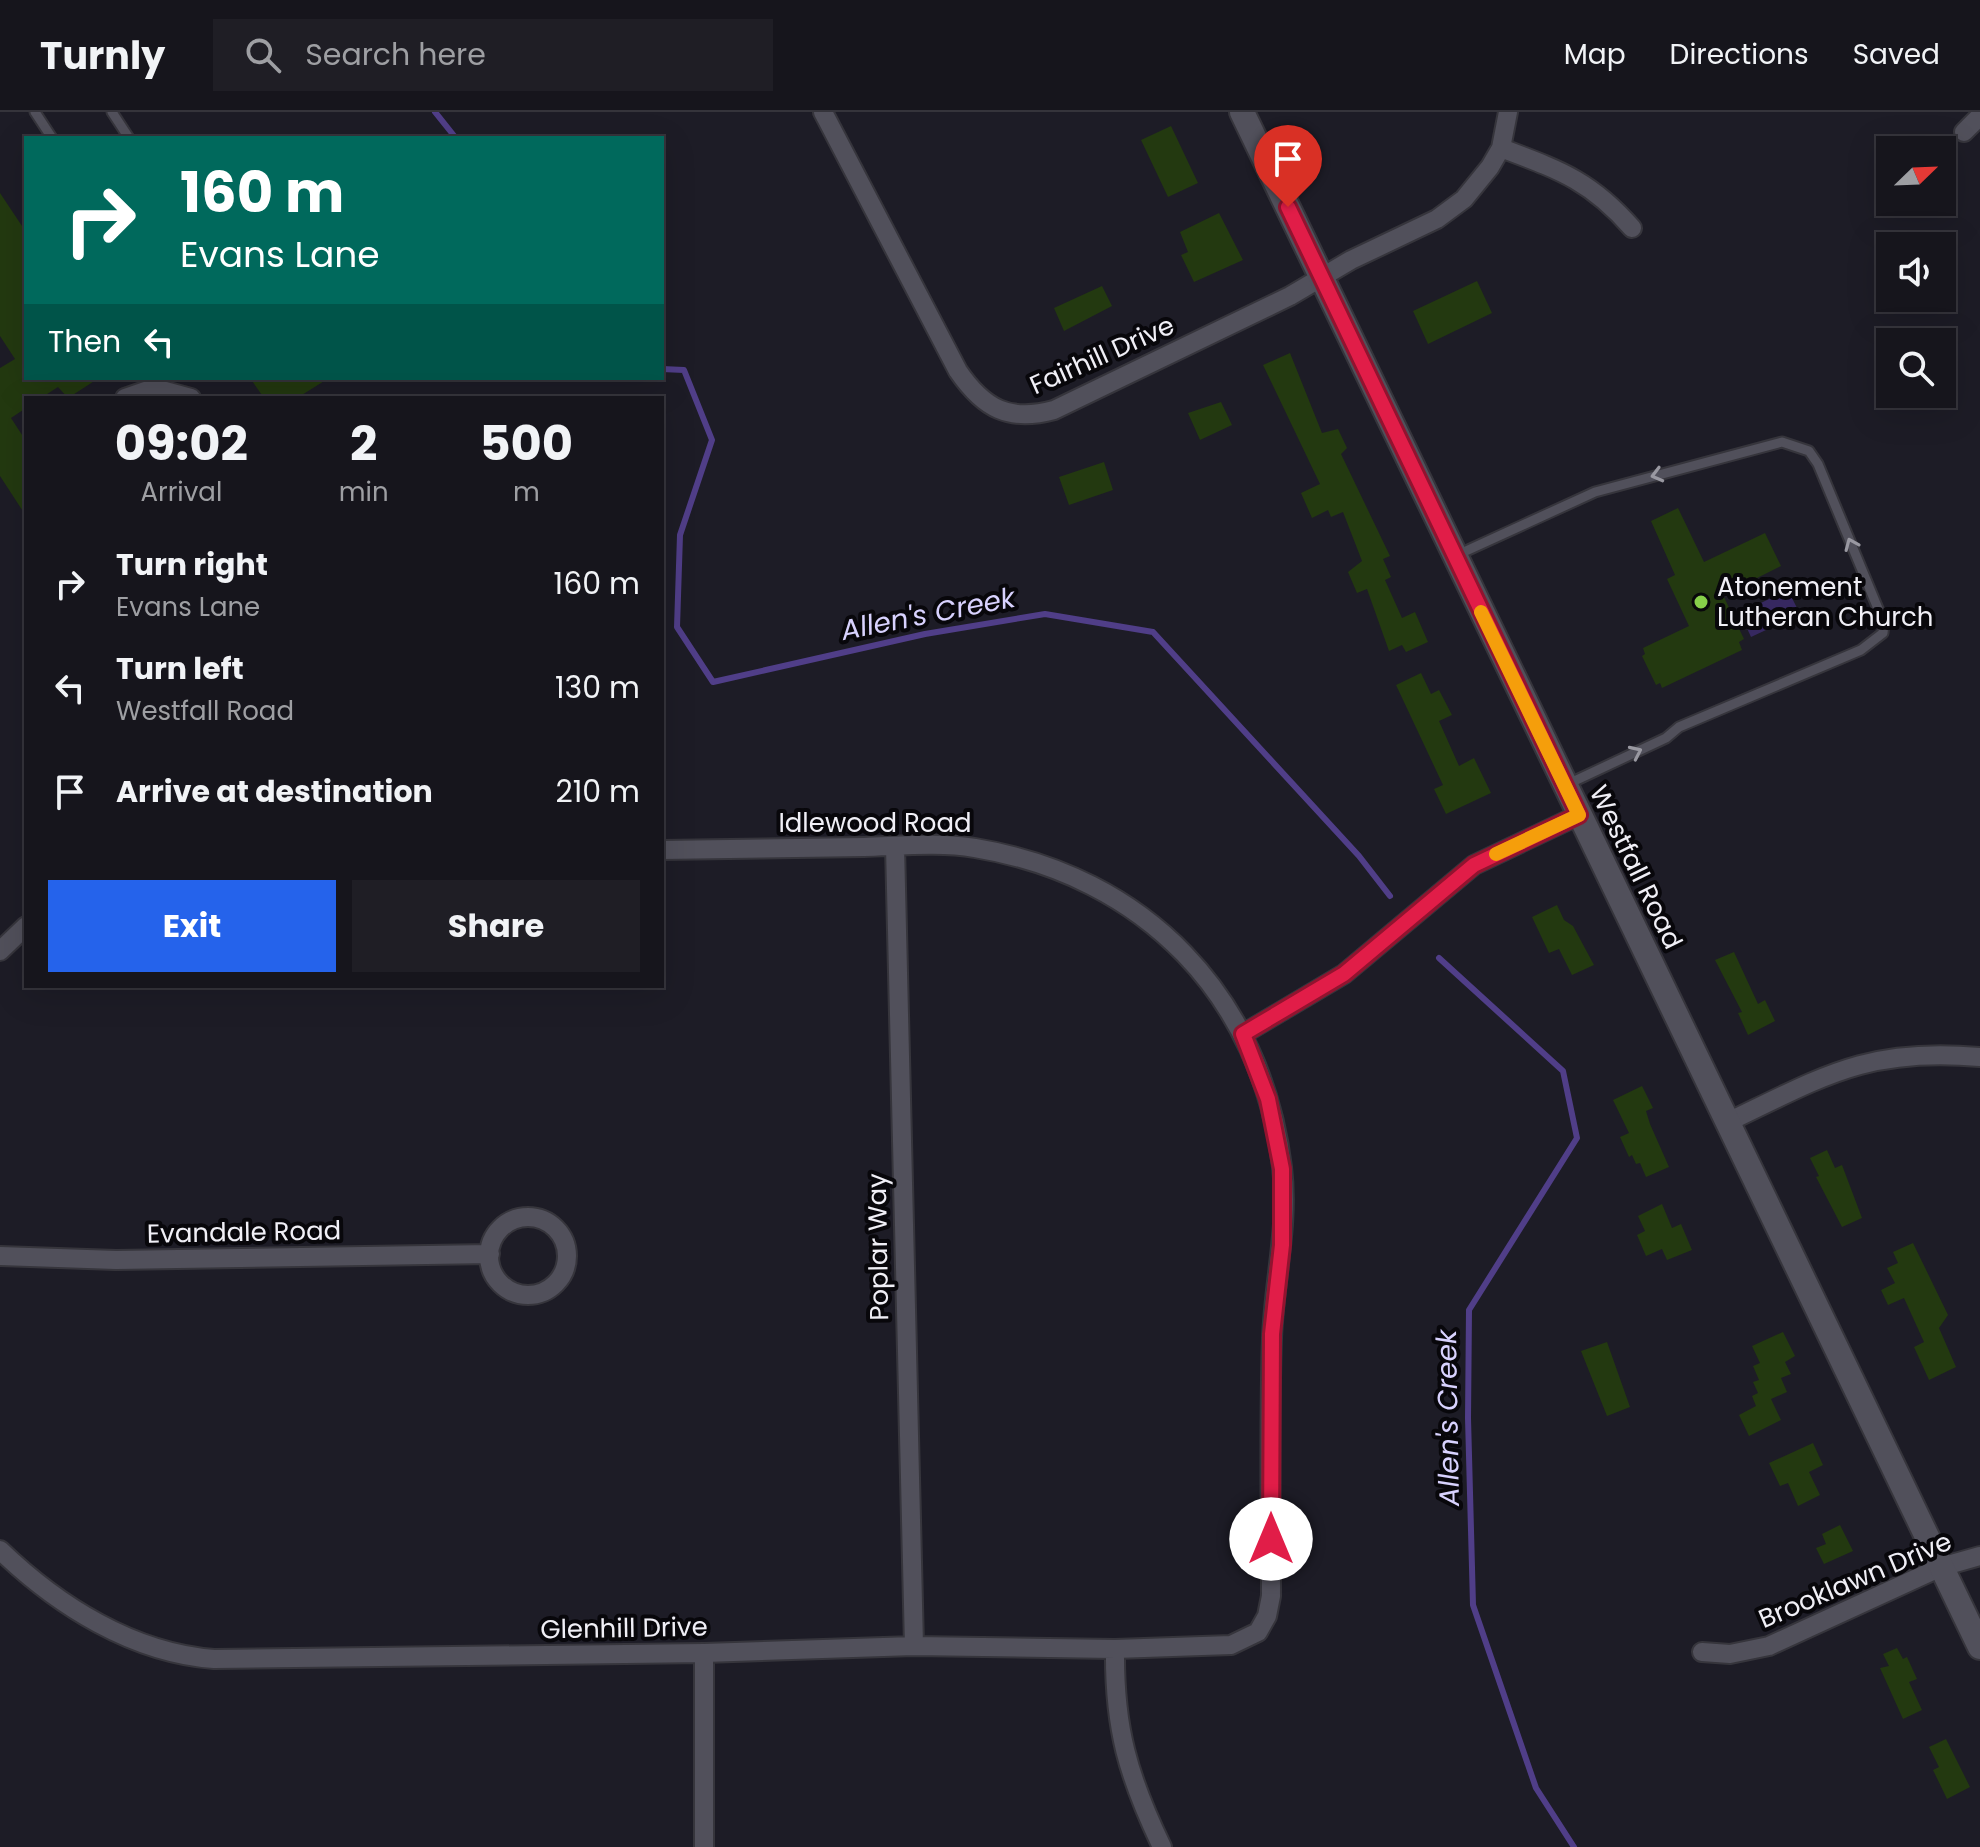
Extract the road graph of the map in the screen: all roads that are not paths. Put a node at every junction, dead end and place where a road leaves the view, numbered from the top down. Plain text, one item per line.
1 (35, 112) edge
2 (112, 112) edge
3 (823, 112) edge
4 (1242, 112) edge
5 (1508, 112) edge
6 (1980, 116) edge
7 (1964, 132) dead end
8 (51, 136) edge
9 (128, 136) edge
10 (1501, 148) junction
11 (1632, 228) dead end
12 (1322, 278) junction
13 (131, 396) edge
14 (184, 396) edge
15 (1455, 557) junction
16 (1565, 785) junction
17 (1579, 815) junction
18 (895, 846) junction
19 (664, 850) edge
20 (24, 928) edge
21 (0, 951) edge
22 (1243, 1034) junction
23 (1980, 1057) edge
24 (1728, 1122) junction
25 (490, 1254) junction
26 (0, 1256) edge
27 (0, 1550) edge
28 (1980, 1556) edge
29 (1941, 1567) junction
30 (1267, 1616) joint
31 (914, 1646) junction
32 (1980, 1647) edge
33 (1115, 1649) junction
34 (1702, 1652) dead end
35 (704, 1653) junction
36 (704, 1847) edge
37 (1162, 1847) edge

1 - 8 lane
2 - 9 lane
3 - 12 street, Fairhill Drive
4 - 12 street, Westfall Road
5 - 10 street
6 - 7 street
10 - 11 street
10 - 12 street, Fairhill Drive
12 - 15 street, Westfall Road
13 - 14 street
15 - 16 street, Westfall Road
16 -> 15 lane
16 - 17 street, Westfall Road
17 - 22 street
17 - 24 street, Westfall Road
18 - 19 street, Idlewood Road
18 - 22 street, Idlewood Road
18 - 31 street, Poplar Way
20 - 21 street
22 - 30 street, Idlewood Road
23 - 24 street
24 - 29 street, Westfall Road
25 - 25 street
25 - 26 street, Evandale Road
27 - 35 street, Glenhill Drive
28 - 29 street, Brooklawn Drive
29 - 32 street, Westfall Road
29 - 34 street, Brooklawn Drive
30 - 33 street, Glenhill Drive
31 - 33 street, Glenhill Drive
31 - 35 street, Glenhill Drive
33 - 37 street
35 - 36 street

